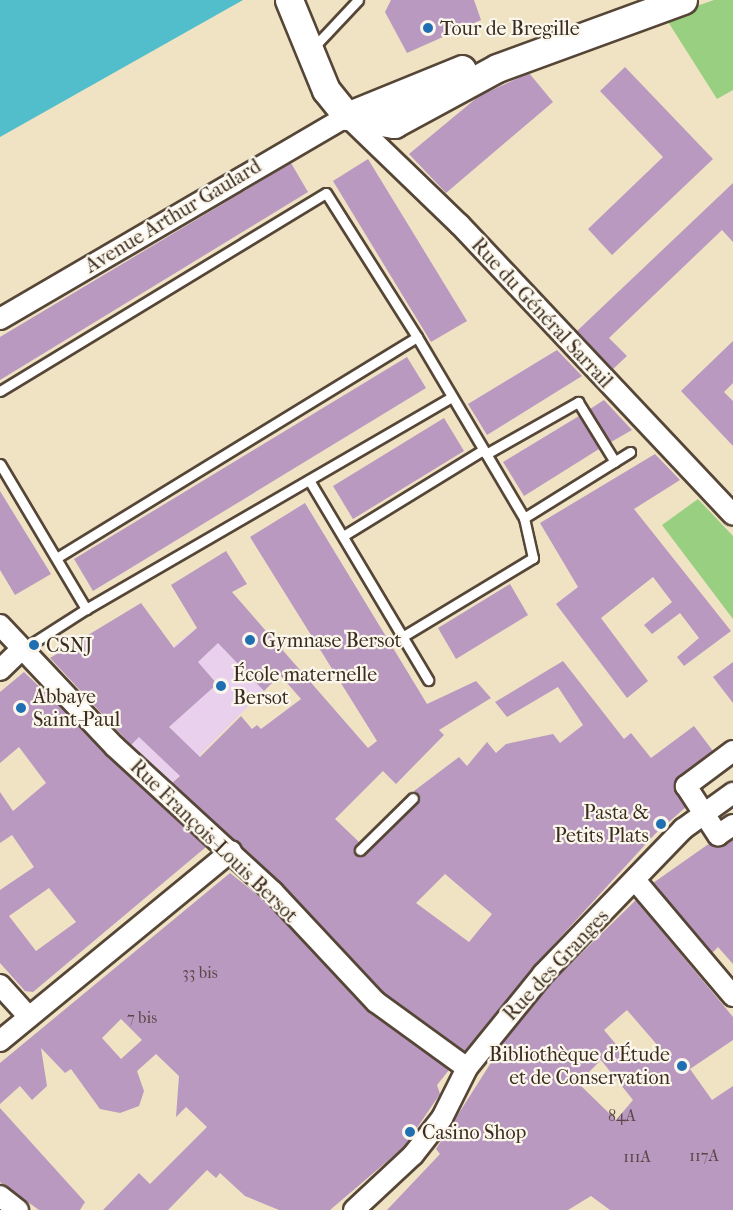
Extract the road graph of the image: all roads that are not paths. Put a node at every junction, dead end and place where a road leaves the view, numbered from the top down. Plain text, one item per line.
1 (290, 0) edge
2 (358, 0) edge
3 (627, 0) edge
4 (683, 0) edge
5 (310, 51) junction
6 (347, 116) junction
7 (0, 319) edge
8 (417, 337) junction
9 (0, 391) edge
10 (452, 397) junction
11 (484, 452) junction
12 (630, 452) dead end
13 (615, 462) junction
14 (0, 464) edge
15 (309, 480) junction
16 (733, 515) edge
17 (524, 518) junction
18 (343, 537) junction
19 (57, 558) junction
20 (86, 609) junction
21 (0, 625) edge
22 (402, 637) junction
23 (20, 651) junction
24 (0, 670) edge
25 (428, 680) dead end
26 (733, 751) edge
27 (733, 793) edge
28 (413, 798) dead end
29 (706, 812) junction
30 (733, 825) edge
31 (360, 850) dead end
32 (231, 851) junction
33 (635, 880) junction
34 (0, 985) edge
35 (733, 996) edge
36 (29, 1017) junction
37 (0, 1041) edge
38 (467, 1068) junction
39 (0, 1196) edge
40 (18, 1210) edge
41 (354, 1210) edge

1 - 5 main road
2 - 5 lane
3 - 6 main road, Avenue Arthur Gaulard
4 - 6 main road
5 - 6 main road
6 - 7 street, Avenue Arthur Gaulard
6 - 16 street, Rue du Général Sarrail
8 - 9 lane
8 - 10 lane
8 - 19 lane
10 - 11 lane
10 - 15 lane
11 - 13 lane
11 - 17 lane
11 - 18 lane
12 - 13 lane
13 - 17 lane
14 - 19 lane
15 - 18 lane
15 - 20 lane
17 - 22 lane
18 - 22 lane
19 - 20 lane
20 - 23 lane
21 - 23 street, Rue François-Louis Bersot
22 - 25 lane
23 - 24 street
23 - 32 street, Rue François-Louis Bersot
26 - 29 street
27 - 29 street, Rue des Granges
28 - 31 lane
29 - 30 street
29 - 33 street, Rue des Granges
32 - 36 street
32 - 38 street, Rue François-Louis Bersot
33 - 35 street
33 - 38 street, Rue des Granges
34 - 36 street
36 - 37 street
38 - 41 street, Rue des Granges
39 - 40 street

